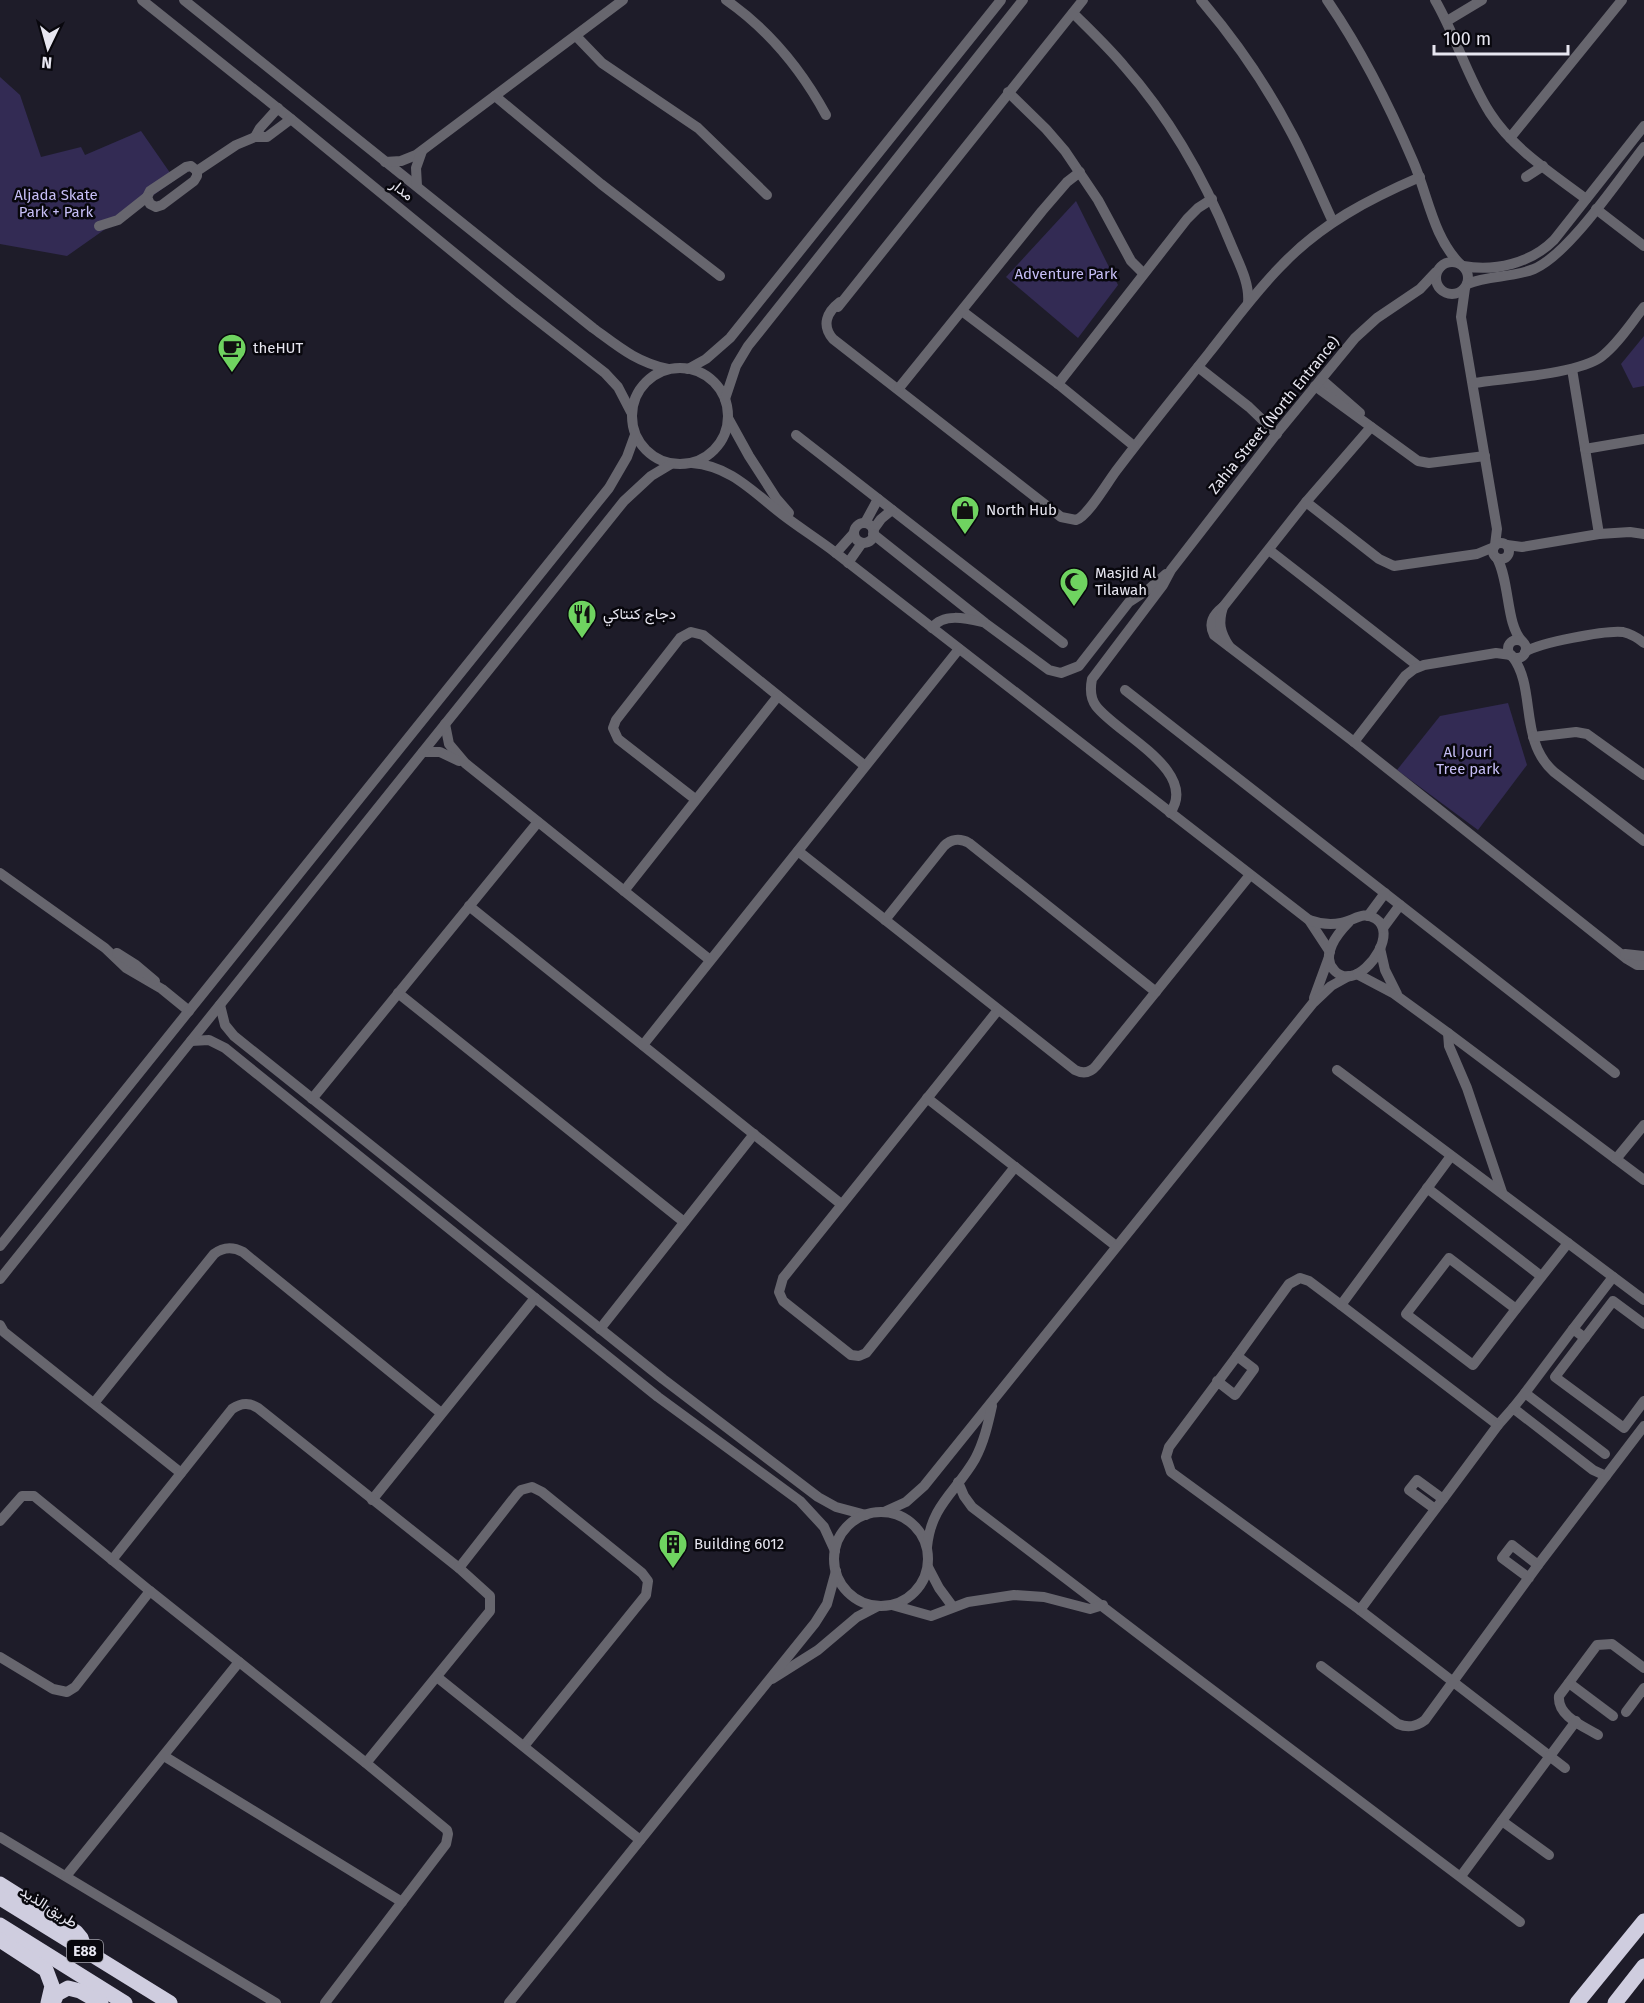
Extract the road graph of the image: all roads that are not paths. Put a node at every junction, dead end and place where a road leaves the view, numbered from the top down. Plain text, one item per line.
1 (142, 0) edge
2 (184, 0) edge
3 (623, 0) edge
4 (726, 0) edge
5 (1001, 0) edge
6 (1023, 0) edge
7 (1083, 0) edge
8 (1201, 0) edge
9 (1435, 0) edge
10 (1482, 0) edge
11 (1622, 0) edge
12 (1332, 2) edge
13 (1073, 13) junction
14 (1447, 21) junction
15 (576, 36) junction
16 (1008, 92) junction
17 (495, 96) junction
18 (278, 108) junction
19 (826, 115) dead end
20 (291, 119) junction
21 (1644, 126) edge
22 (255, 137) junction
23 (1510, 138) junction
24 (1644, 147) edge
25 (422, 151) junction
26 (385, 162) junction
27 (1543, 166) junction
28 (197, 171) junction
29 (1080, 172) junction
30 (1420, 177) junction
31 (1526, 177) dead end
32 (1601, 180) junction
33 (417, 186) junction
34 (1611, 189) junction
35 (767, 195) dead end
36 (147, 197) junction
37 (1212, 199) junction
38 (1586, 199) junction
39 (1596, 209) junction
40 (1333, 222) junction
41 (99, 226) dead end
42 (1440, 235) junction
43 (1644, 246) edge
44 (1462, 265) junction
45 (1437, 270) junction
46 (1143, 273) junction
47 (720, 276) dead end
48 (1244, 276) junction
49 (1266, 282) junction
50 (1466, 286) junction
51 (1445, 292) junction
52 (1414, 293) junction
53 (1248, 303) junction
54 (1644, 307) edge
55 (962, 311) junction
56 (1461, 317) junction
57 (1198, 367) junction
58 (668, 369) junction
59 (688, 369) junction
60 (1572, 369) junction
61 (1318, 383) junction
62 (1473, 383) junction
63 (1058, 384) junction
64 (899, 388) junction
65 (725, 399) junction
66 (631, 412) junction
67 (728, 417) junction
68 (1371, 427) junction
69 (1279, 431) junction
70 (635, 435) junction
71 (796, 435) dead end
72 (1644, 439) edge
73 (1134, 446) junction
74 (1585, 449) junction
75 (1485, 456) junction
76 (692, 463) junction
77 (671, 464) junction
78 (878, 499) junction
79 (1306, 502) junction
80 (892, 510) junction
81 (871, 529) junction
82 (854, 534) junction
83 (1599, 534) junction
84 (1644, 534) edge
85 (862, 543) junction
86 (825, 545) junction
87 (1269, 549) junction
88 (1501, 551) junction
89 (836, 553) junction
90 (848, 563) junction
91 (1171, 570) junction
92 (1123, 608) junction
93 (1136, 620) junction
94 (985, 623) junction
95 (932, 628) junction
96 (1514, 630) junction
97 (1064, 643) dead end
98 (1644, 643) edge
99 (1524, 648) junction
100 (959, 649) junction
101 (1510, 650) junction
102 (1088, 654) junction
103 (1100, 666) junction
104 (1419, 666) junction
105 (1520, 670) junction
106 (1125, 690) dead end
107 (778, 696) junction
108 (446, 724) junction
109 (1533, 737) junction
110 (1354, 742) junction
111 (423, 752) junction
112 (465, 764) junction
113 (866, 766) junction
114 (1644, 776) edge
115 (695, 799) junction
116 (1170, 813) junction
117 (538, 822) junction
118 (1644, 841) edge
119 (798, 851) junction
120 (0, 873) edge
121 (1250, 875) junction
122 (624, 891) junction
123 (1385, 893) junction
124 (1400, 905) junction
125 (469, 906) junction
126 (1368, 916) junction
127 (885, 920) junction
128 (1309, 920) junction
129 (1349, 922) junction
130 (1383, 928) junction
131 (1380, 948) junction
132 (1622, 953) junction
133 (1329, 954) junction
134 (1644, 956) edge
135 (710, 960) junction
136 (1644, 965) edge
137 (1353, 975) junction
138 (1156, 992) junction
139 (398, 993) junction
140 (1401, 999) junction
141 (1313, 1003) junction
142 (220, 1005) junction
143 (998, 1010) junction
144 (189, 1011) junction
145 (1448, 1033) junction
146 (191, 1041) junction
147 (643, 1045) junction
148 (1337, 1070) dead end
149 (1615, 1073) dead end
150 (927, 1098) junction
151 (312, 1099) junction
152 (1644, 1125) edge
153 (754, 1134) junction
154 (1451, 1156) junction
155 (1616, 1159) junction
156 (1015, 1167) junction
157 (1644, 1180) edge
158 (1427, 1188) junction
159 (1502, 1192) junction
160 (841, 1204) junction
161 (684, 1222) junction
162 (1568, 1243) junction
163 (0, 1246) edge
164 (1116, 1246) junction
165 (1542, 1275) junction
166 (1613, 1277) junction
167 (0, 1279) edge
168 (535, 1298) junction
169 (1644, 1300) edge
170 (1341, 1305) junction
171 (1516, 1309) junction
172 (1644, 1324) edge
173 (1, 1329) edge
174 (600, 1329) junction
175 (1574, 1329) junction
176 (1585, 1338) junction
177 (1237, 1356) junction
178 (1217, 1381) junction
179 (1524, 1392) junction
180 (1644, 1401) edge
181 (1537, 1402) junction
182 (93, 1403) junction
183 (993, 1403) junction
184 (1513, 1408) junction
185 (441, 1413) junction
186 (1525, 1417) junction
187 (1498, 1425) junction
188 (1644, 1426) edge
189 (1605, 1454) junction
190 (1618, 1460) junction
191 (1593, 1470) junction
192 (181, 1473) junction
193 (1606, 1476) junction
194 (958, 1482) junction
195 (1443, 1498) junction
196 (372, 1500) junction
197 (1435, 1509) junction
198 (884, 1512) junction
199 (866, 1515) junction
200 (0, 1521) edge
201 (927, 1548) junction
202 (835, 1551) junction
203 (112, 1560) junction
204 (1538, 1565) junction
205 (928, 1567) junction
206 (459, 1569) junction
207 (836, 1571) junction
208 (1528, 1578) junction
209 (150, 1591) junction
210 (892, 1605) junction
211 (1103, 1605) junction
212 (878, 1606) junction
213 (953, 1607) junction
214 (1360, 1610) junction
215 (0, 1657) edge
216 (239, 1662) junction
217 (1321, 1666) dead end
218 (1644, 1668) edge
219 (437, 1677) junction
220 (769, 1680) junction
221 (1452, 1682) junction
222 (1569, 1683) junction
223 (1644, 1688) edge
224 (1626, 1712) dead end
225 (1613, 1716) dead end
226 (1576, 1721) junction
227 (1598, 1735) dead end
228 (524, 1746) junction
229 (164, 1756) junction
230 (1550, 1756) junction
231 (366, 1762) junction
232 (1565, 1768) dead end
233 (1502, 1821) junction
234 (0, 1837) edge
235 (640, 1840) junction
236 (1549, 1855) dead end
237 (66, 1876) junction
238 (1461, 1876) junction
239 (0, 1884) edge
240 (0, 1898) edge
241 (402, 1902) junction
242 (1644, 1921) edge
243 (1520, 1922) dead end
244 (0, 1925) edge
245 (0, 1941) edge
246 (86, 1952) junction
247 (1644, 1966) edge
248 (48, 2003) edge
249 (54, 2003) edge
250 (101, 2003) edge
251 (124, 2003) edge
252 (170, 2003) edge
253 (276, 2003) edge
254 (325, 2003) edge
255 (509, 2003) edge
256 (1577, 2003) edge
257 (1615, 2003) edge

1 - 18 street, مدار
2 - 26 street, مدار
3 - 15 street
4 - 19 street
5 - 59 street
6 - 65 street
7 - 13 street
8 - 40 street
9 - 14 street
10 - 14 street
11 - 23 street
12 - 30 street
13 - 16 street
13 - 37 street
14 - 23 street
15 - 17 street
15 - 35 street
16 - 29 street
16 - 64 street
17 - 25 street
17 - 47 street
18 - 20 street, مدار
18 - 22 street
20 - 22 street
20 - 66 street, مدار
21 - 32 street
22 - 28 street
23 - 27 street
24 - 34 street
25 - 26 street
25 - 33 street
26 - 33 street, مدار
27 - 31 street
27 - 38 street
28 - 36 street
28 - 36 street
29 - 46 street
29 - 55 street
30 - 40 street
30 - 42 street
32 - 34 street
32 - 38 street
33 - 58 street, مدار
34 - 39 street
36 - 41 street
37 - 46 street
37 - 48 street
38 - 44 street
39 - 43 street
39 - 50 street
40 - 49 street
42 - 44 street
42 - 45 street
44 - 45 street
44 - 50 street
45 - 51 street
45 - 52 street, Zahia Street (North Entrance)
46 - 63 street
48 - 49 street
48 - 53 street
49 - 53 street
50 - 51 street
50 - 56 street
51 - 52 street
51 - 56 street
52 - 61 street, Zahia Street (North Entrance)
53 - 57 street
54 - 60 street
55 - 63 street
55 - 64 street
56 - 62 street
57 - 69 street
57 - 73 street
58 - 59 street
58 - 66 street
59 - 65 street
60 - 62 street
60 - 74 street
61 - 68 street
61 - 69 street, Zahia Street (North Entrance)
62 - 75 street
63 - 73 street
64 - 73 street
65 - 67 street
66 - 70 street
67 - 76 street
67 - 86 street
68 - 75 street
68 - 79 street
69 - 91 street, Zahia Street (North Entrance)
70 - 77 street
70 - 144 street
71 - 78 street
72 - 74 street
74 - 83 street
75 - 88 street
76 - 77 street
76 - 86 street
77 - 108 street
78 - 80 street
78 - 81 street
79 - 87 street
79 - 88 street
80 - 81 street
80 - 97 street
81 - 82 street
81 - 85 street
81 - 94 street
82 - 85 street
82 - 89 street
83 - 84 street
83 - 88 street
85 - 90 street
86 - 89 street
87 - 104 street
87 - 110 street
88 - 96 street
89 - 90 street
90 - 95 street
91 - 92 street
91 - 93 street
92 - 93 street
92 - 102 street
93 - 103 street
94 - 95 street
94 - 102 street
95 - 100 street
96 - 99 street
96 - 101 street
98 - 99 street
99 - 101 street
99 - 101 street
99 - 105 street
100 - 113 street
100 - 116 street
101 - 104 street
101 - 105 street
102 - 103 street
103 - 116 street
104 - 110 street
105 - 109 street
106 - 123 street
107 - 113 street
107 - 115 street
107 - 115 street
108 - 111 street
108 - 112 street
109 - 114 street
109 - 118 street
110 - 132 street
111 - 112 street
111 - 142 street
112 - 117 street
113 - 119 street
115 - 122 street
116 - 121 street
117 - 122 street
117 - 125 street
119 - 127 street
119 - 135 street
120 - 144 street
121 - 128 street
121 - 138 street
122 - 135 street
123 - 124 street
123 - 126 street
124 - 130 street
124 - 149 street
125 - 139 street
125 - 147 street
126 - 129 street
126 - 130 street
127 - 138 street
127 - 143 street
128 - 129 street
128 - 133 street
129 - 133 street
130 - 131 street
131 - 137 street
131 - 140 street
132 - 134 street
132 - 136 street
133 - 137 street
133 - 141 street
135 - 147 street
137 - 140 street
137 - 141 street
138 - 143 street
139 - 151 street
139 - 161 street
140 - 145 street
141 - 164 street
142 - 146 street
142 - 151 street
143 - 150 street
144 - 163 street
145 - 155 street
145 - 159 street
146 - 167 street
146 - 168 street
147 - 153 street
148 - 154 street
150 - 156 street
150 - 160 street
151 - 174 street
152 - 155 street
153 - 160 street
153 - 161 street
154 - 158 street
154 - 159 street
155 - 157 street
156 - 160 street
156 - 164 street
158 - 165 street
158 - 170 street
159 - 162 street
161 - 174 street
162 - 165 street
162 - 166 street
164 - 183 street
165 - 171 street
166 - 169 street
166 - 175 street
168 - 185 street
168 - 202 street
170 - 177 street
170 - 187 street
171 - 171 street
172 - 176 street
173 - 182 street
174 - 199 street
175 - 176 street
175 - 179 street
176 - 180 street
177 - 178 street
177 - 178 street
178 - 214 street
179 - 181 street
179 - 184 street
181 - 186 street
181 - 189 street
182 - 185 street
182 - 192 street
183 - 194 street
183 - 198 street
184 - 186 street
184 - 187 street
185 - 196 street
186 - 191 street
187 - 195 street
188 - 190 street
189 - 190 street
189 - 191 street
190 - 193 street
191 - 193 street
192 - 196 street
192 - 203 street
193 - 204 street
194 - 201 street
194 - 211 street
195 - 197 street
195 - 197 street
196 - 206 street
197 - 214 street
198 - 199 street
198 - 201 street
199 - 202 street
200 - 203 street
201 - 205 street
202 - 207 street
203 - 209 street
204 - 208 street
204 - 208 street
205 - 210 street
205 - 213 street
206 - 219 street
206 - 228 street
207 - 212 street
207 - 220 street
208 - 221 street
209 - 215 street
209 - 216 street
210 - 212 street
210 - 213 street
211 - 213 street
211 - 238 street
212 - 220 street
214 - 221 street
216 - 229 street
216 - 231 street
217 - 221 street
218 - 222 street
219 - 228 street
219 - 231 street
220 - 235 street
221 - 230 street
222 - 225 street
222 - 226 street
223 - 224 street
226 - 227 street
226 - 230 street
228 - 235 street
229 - 237 street
229 - 241 street
230 - 232 street
230 - 233 street
231 - 241 street
233 - 236 street
233 - 238 street
234 - 237 street
235 - 255 street
237 - 253 street
238 - 243 street
239 - 246 highway
240 - 246 highway, طريق الذيد / E88
241 - 254 street
242 - 256 highway
244 - 251 highway, E88
245 - 248 highway
246 - 252 highway, طريق الذيد / E88
247 - 257 highway
249 - 250 highway

